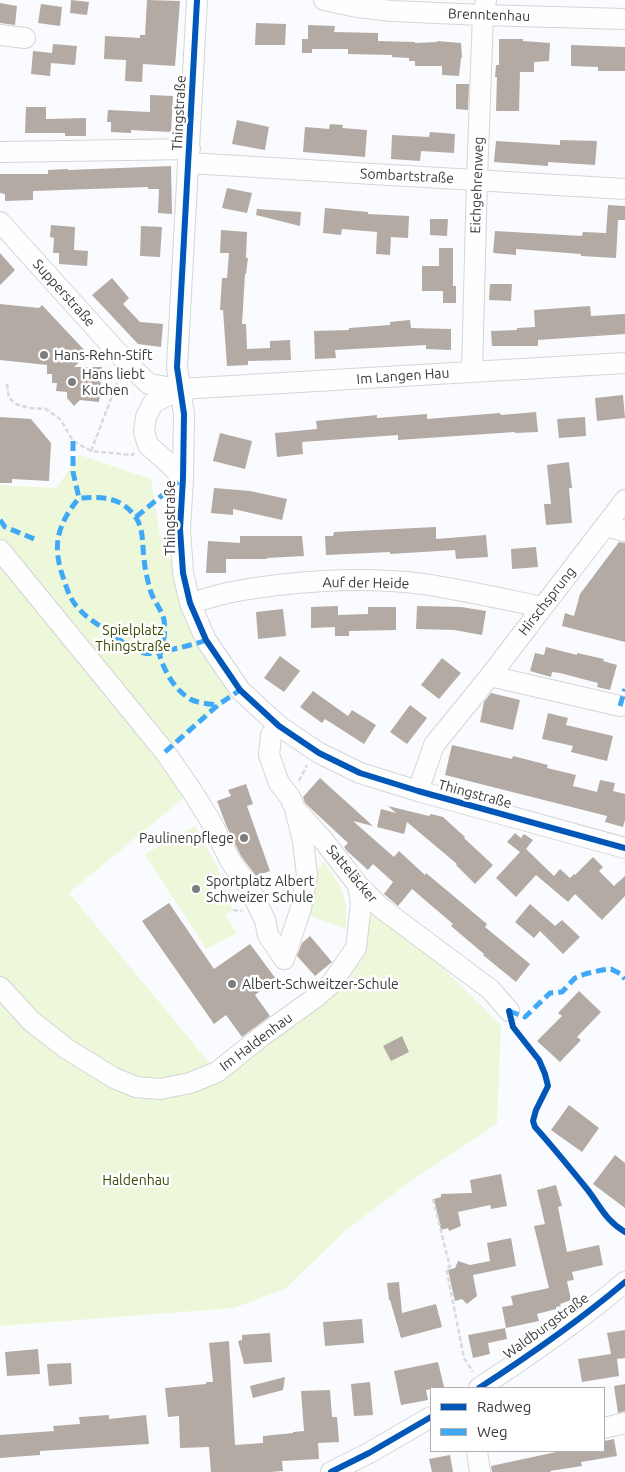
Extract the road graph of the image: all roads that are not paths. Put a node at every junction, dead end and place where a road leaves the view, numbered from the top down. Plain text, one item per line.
1 (198, 0) edge
2 (330, 1) edge
3 (392, 5) edge
4 (485, 8) edge
5 (625, 19) edge
6 (0, 35) edge
7 (26, 38) dead end
8 (0, 152) edge
9 (189, 156) junction
10 (476, 180) junction
11 (625, 189) edge
12 (0, 222) edge
13 (625, 363) edge
14 (472, 371) junction
15 (180, 389) junction
16 (183, 478) junction
17 (625, 500) edge
18 (605, 526) junction
19 (625, 531) edge
20 (0, 550) edge
21 (190, 604) junction
22 (542, 607) junction
23 (490, 676) junction
24 (620, 706) dead end
25 (278, 726) junction
26 (418, 791) junction
27 (293, 803) junction
28 (625, 848) edge
29 (358, 885) junction
30 (0, 987) edge
31 (509, 1010) dead end
32 (625, 1282) edge
33 (481, 1387) edge
34 (430, 1418) edge
35 (625, 1423) edge
36 (605, 1428) edge
37 (331, 1472) edge

1 - 9 street, Thingstraße
2 - 3 street, Brenntenhau
3 - 4 street, Brenntenhau
4 - 5 street, Brenntenhau
4 - 10 street, Eichgehrenweg
6 - 7 street
8 - 9 street, Sombartstraße
9 - 10 street, Sombartstraße
9 - 15 street, Thingstraße
10 - 11 street, Sombartstraße
10 - 14 street, Eichgehrenweg
12 - 15 street, Supperstraße
13 - 14 street, Im Langen Hau
14 - 15 street, Im Langen Hau
15 - 16 street, Thingstraße
15 - 16 street
16 - 21 street, Thingstraße
17 - 18 street, Hirschsprung
18 - 19 street
18 - 22 street, Hirschsprung
20 - 27 street
21 - 22 street, Auf der Heide
21 - 25 street, Thingstraße
22 - 23 street, Hirschsprung
23 - 24 street
23 - 26 street, Hirschsprung
25 - 26 street, Thingstraße
25 - 27 street, Satteläcker
26 - 28 street, Thingstraße
27 - 29 street, Satteläcker
29 - 30 street, Im Haldenhau
29 - 31 street, Satteläcker
32 - 33 street, Waldburgstraße
34 - 37 street
35 - 36 street

